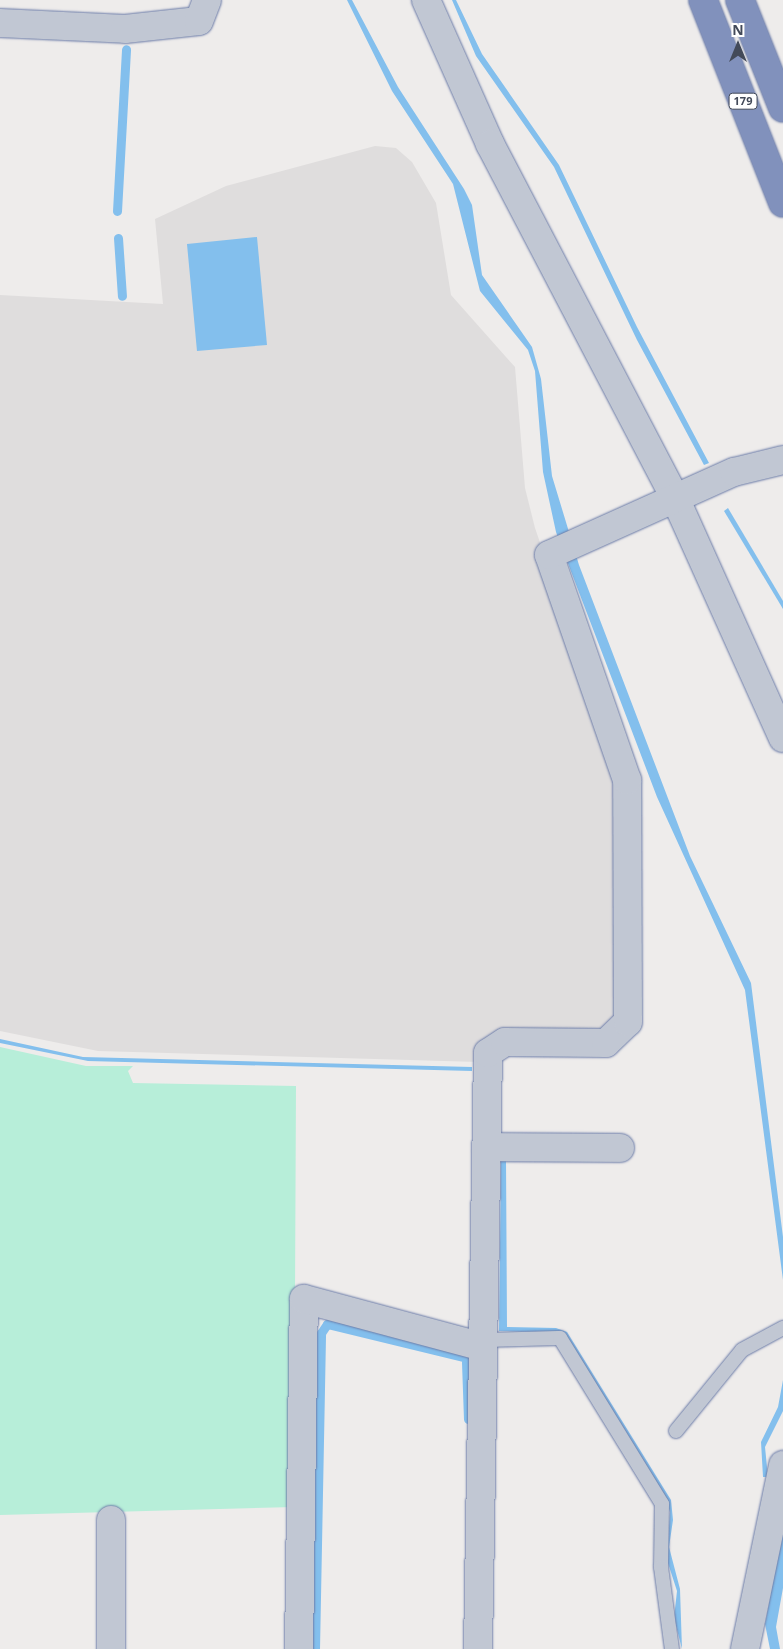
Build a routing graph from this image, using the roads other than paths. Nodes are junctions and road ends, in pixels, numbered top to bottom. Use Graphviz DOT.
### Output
graph roads {
  1 [pos="207,0"];
  2 [pos="426,0"];
  3 [pos="703,0"];
  4 [pos="740,0"];
  5 [pos="0,23"];
  6 [pos="783,108"];
  7 [pos="783,203"];
  8 [pos="783,460"];
  9 [pos="676,500"];
  10 [pos="783,738"];
  11 [pos="486,1147"];
  12 [pos="620,1148"];
  13 [pos="783,1328"];
  14 [pos="483,1343"];
  15 [pos="676,1431"];
  16 [pos="782,1478"];
  17 [pos="111,1520"];
  18 [pos="111,1649"];
  19 [pos="299,1649"];
  20 [pos="478,1649"];
  21 [pos="672,1649"];
  22 [pos="744,1649"];
  1 -- 5 [label="street"];
  2 -- 9 [label="street"];
  3 -- 7 [label="highway, 179"];
  4 -- 6 [label="highway, 179"];
  8 -- 9 [label="street"];
  9 -- 10 [label="street"];
  9 -- 11 [label="street"];
  11 -- 12 [label="street"];
  11 -- 14 [label="street"];
  13 -- 15 [label="lane"];
  14 -- 19 [label="street"];
  14 -- 20 [label="street"];
  14 -- 21 [label="lane"];
  16 -- 22 [label="street"];
  17 -- 18 [label="street"];
}
